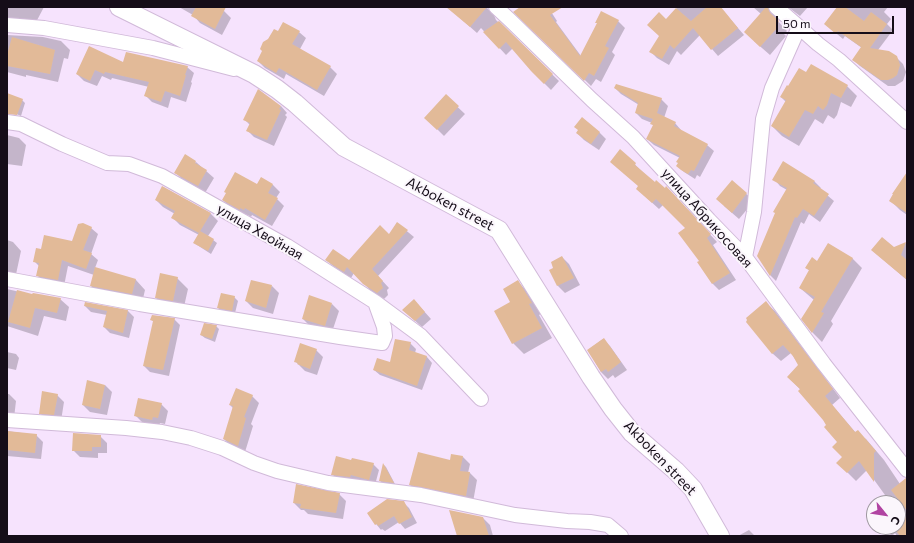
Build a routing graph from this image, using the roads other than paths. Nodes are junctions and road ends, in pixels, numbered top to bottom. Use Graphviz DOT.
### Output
graph roads {
  1 [pos="119,7"];
  2 [pos="496,7"];
  3 [pos="776,7"];
  4 [pos="7,25"];
  5 [pos="799,27"];
  6 [pos="254,74"];
  7 [pos="7,122"];
  8 [pos="907,122"];
  9 [pos="745,257"];
  10 [pos="7,279"];
  11 [pos="375,302"];
  12 [pos="481,400"];
  13 [pos="7,420"];
  14 [pos="907,470"];
  15 [pos="621,536"];
  16 [pos="720,536"];
  1 -- 6 [label="street, Akboken street"];
  2 -- 9 [label="street, улица Абрикосовая"];
  3 -- 5 [label="street"];
  4 -- 6 [label="street"];
  5 -- 8 [label="street"];
  5 -- 9 [label="street"];
  6 -- 16 [label="street, Akboken street"];
  7 -- 11 [label="street, улица Хвойная"];
  9 -- 14 [label="street, улица Абрикосовая"];
  10 -- 11 [label="street"];
  11 -- 12 [label="street, улица Хвойная"];
  13 -- 15 [label="street"];
}
